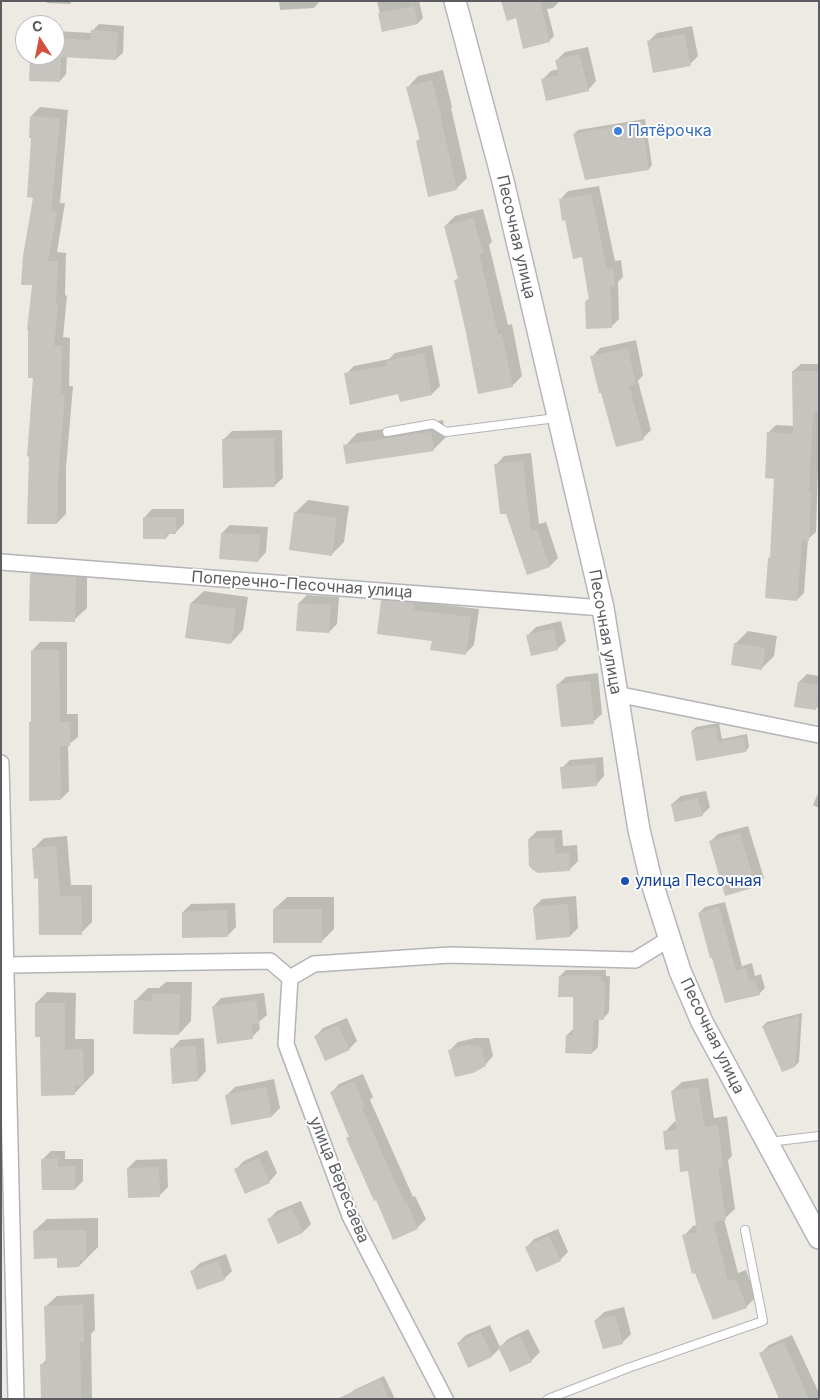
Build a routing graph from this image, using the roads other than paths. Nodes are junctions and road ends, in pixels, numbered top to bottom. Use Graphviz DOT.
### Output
graph roads {
  1 [pos="455,1"];
  2 [pos="558,417"];
  3 [pos="386,432"];
  4 [pos="1,562"];
  5 [pos="603,608"];
  6 [pos="616,694"];
  7 [pos="819,735"];
  8 [pos="1,763"];
  9 [pos="668,939"];
  10 [pos="6,965"];
  11 [pos="290,978"];
  12 [pos="4,997"];
  13 [pos="819,1136"];
  14 [pos="767,1142"];
  15 [pos="745,1230"];
  16 [pos="819,1238"];
  17 [pos="16,1399"];
  18 [pos="445,1399"];
  19 [pos="548,1399"];
  1 -- 2 [label="main road, Песочная улица"];
  2 -- 3 [label="lane"];
  2 -- 5 [label="main road, Песочная улица"];
  4 -- 5 [label="street, Поперечно-Песочная улица"];
  5 -- 6 [label="main road, Песочная улица"];
  6 -- 7 [label="street"];
  6 -- 9 [label="main road, Песочная улица"];
  8 -- 10 [label="street"];
  9 -- 11 [label="street"];
  9 -- 14 [label="main road, Песочная улица"];
  10 -- 11 [label="street"];
  10 -- 12 [label="street"];
  11 -- 18 [label="street, улица Вересаева"];
  12 -- 17 [label="street"];
  13 -- 14 [label="lane"];
  14 -- 16 [label="main road, Песочная улица"];
  15 -- 19 [label="lane"];
}
